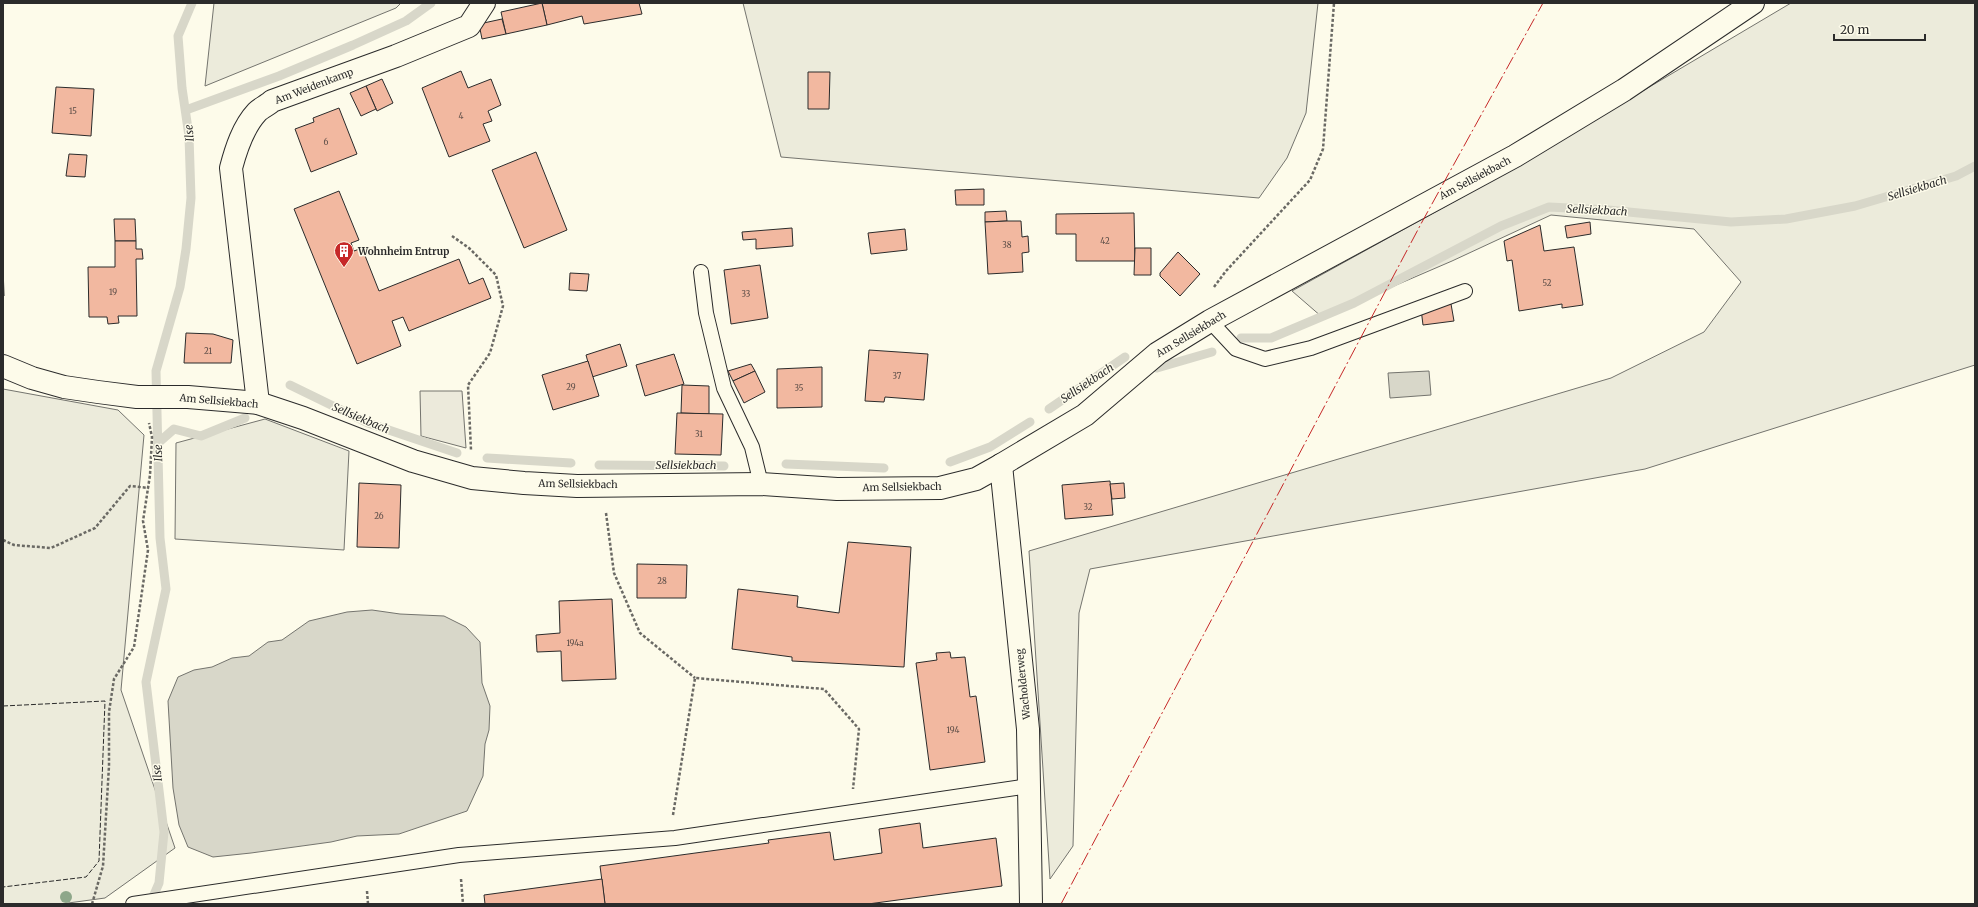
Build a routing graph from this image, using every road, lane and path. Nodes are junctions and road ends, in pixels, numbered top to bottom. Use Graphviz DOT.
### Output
graph roads {
  1 [pos="484,3"];
  2 [pos="1334,3"];
  3 [pos="1753,3"];
  4 [pos="452,236"];
  5 [pos="701,272"];
  6 [pos="1212,288"];
  7 [pos="1465,291"];
  8 [pos="1210,321"];
  9 [pos="3,366"];
  10 [pos="138,397"];
  11 [pos="258,403"];
  12 [pos="1001,465"];
  13 [pos="472,478"];
  14 [pos="761,484"];
  15 [pos="603,485"];
  16 [pos="148,488"];
  17 [pos="3,540"];
  18 [pos="695,678"];
  19 [pos="1029,786"];
  20 [pos="851,811"];
  21 [pos="675,838"];
  22 [pos="92,904"];
  23 [pos="133,904"];
  24 [pos="1031,904"];
  1 -- 11 [label="street, Am Weidenkamp"];
  2 -- 6 [label="path"];
  3 -- 8 [label="street, Am Sellsiekbach"];
  4 -- 13 [label="path"];
  5 -- 14 [label="lane"];
  7 -- 8 [label="lane"];
  8 -- 12 [label="street, Am Sellsiekbach"];
  9 -- 10 [label="street, Am Sellsiekbach"];
  10 -- 11 [label="street, Am Sellsiekbach"];
  10 -- 16 [label="path"];
  11 -- 13 [label="street, Am Sellsiekbach"];
  12 -- 14 [label="street, Am Sellsiekbach"];
  12 -- 19 [label="street, Wacholderweg"];
  13 -- 15 [label="street, Am Sellsiekbach"];
  14 -- 15 [label="street, Am Sellsiekbach"];
  15 -- 18 [label="path"];
  16 -- 17 [label="path"];
  16 -- 22 [label="path"];
  18 -- 20 [label="path"];
  18 -- 21 [label="path"];
  19 -- 20 [label="lane"];
  19 -- 24 [label="street, Wacholderweg"];
  20 -- 21 [label="lane"];
  21 -- 23 [label="lane"];
}
